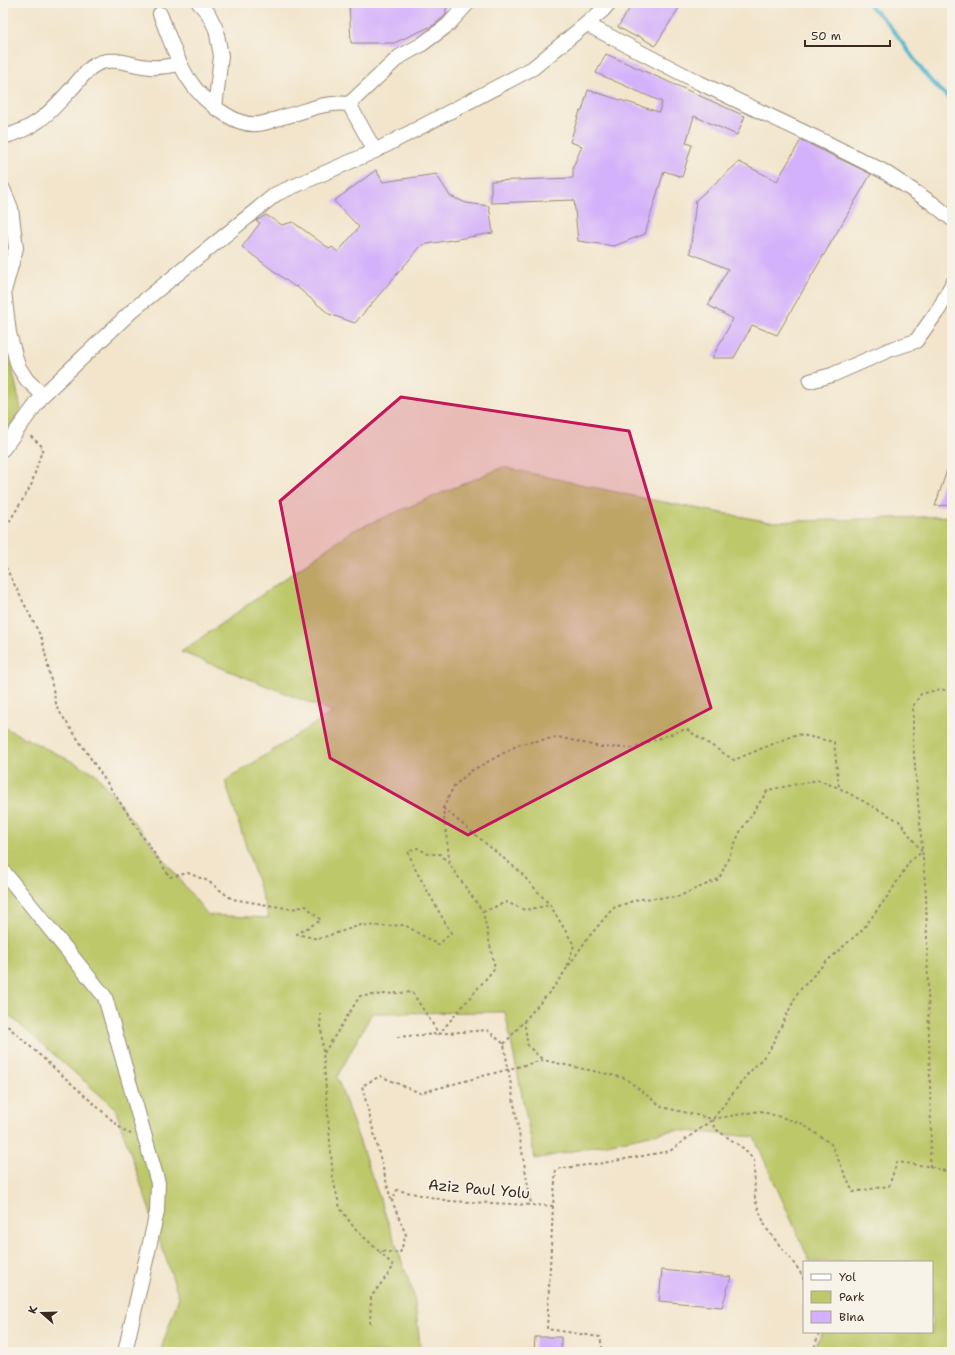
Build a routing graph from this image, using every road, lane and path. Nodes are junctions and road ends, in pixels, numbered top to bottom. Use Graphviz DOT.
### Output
graph roads {
  1 [pos="199,3"];
  2 [pos="609,3"];
  3 [pos="467,4"];
  4 [pos="160,14"];
  5 [pos="586,24"];
  6 [pos="180,64"];
  7 [pos="349,104"];
  8 [pos="216,108"];
  9 [pos="3,137"];
  10 [pos="375,152"];
  11 [pos="3,189"];
  12 [pos="952,218"];
  13 [pos="952,284"];
  14 [pos="810,381"];
  15 [pos="43,395"];
  16 [pos="19,426"];
  17 [pos="3,449"];
  18 [pos="3,532"];
  19 [pos="3,562"];
  20 [pos="952,692"];
  21 [pos="839,788"];
  22 [pos="443,808"];
  23 [pos="922,852"];
  24 [pos="450,865"];
  25 [pos="3,871"];
  26 [pos="550,905"];
  27 [pos="483,912"];
  28 [pos="566,970"];
  29 [pos="320,1013"];
  30 [pos="524,1020"];
  31 [pos="3,1022"];
  32 [pos="439,1034"];
  33 [pos="397,1037"];
  34 [pos="504,1044"];
  35 [pos="323,1054"];
  36 [pos="543,1060"];
  37 [pos="508,1070"];
  38 [pos="713,1119"];
  39 [pos="144,1133"];
  40 [pos="930,1167"];
  41 [pos="952,1171"];
  42 [pos="392,1201"];
  43 [pos="531,1205"];
  44 [pos="553,1206"];
  45 [pos="379,1251"];
  46 [pos="803,1278"];
  47 [pos="370,1324"];
  48 [pos="819,1333"];
  49 [pos="124,1352"];
  50 [pos="603,1352"];
  51 [pos="811,1352"];
  1 -- 8 [label="street"];
  2 -- 5 [label="street"];
  3 -- 7 [label="street"];
  4 -- 6 [label="street"];
  5 -- 10 [label="street"];
  5 -- 12 [label="street"];
  6 -- 8 [label="street"];
  6 -- 9 [label="street"];
  7 -- 8 [label="street"];
  7 -- 10 [label="street"];
  10 -- 15 [label="street"];
  11 -- 15 [label="street"];
  13 -- 14 [label="street"];
  15 -- 16 [label="street"];
  16 -- 17 [label="street"];
  16 -- 18 [label="path"];
  19 -- 24 [label="path"];
  20 -- 23 [label="path"];
  21 -- 22 [label="path"];
  21 -- 23 [label="path"];
  21 -- 28 [label="path"];
  22 -- 24 [label="path"];
  22 -- 26 [label="path"];
  23 -- 38 [label="path"];
  23 -- 40 [label="path"];
  24 -- 27 [label="path"];
  25 -- 39 [label="street"];
  26 -- 27 [label="path"];
  26 -- 28 [label="path"];
  27 -- 32 [label="path"];
  28 -- 30 [label="path"];
  29 -- 35 [label="path"];
  30 -- 34 [label="path"];
  30 -- 36 [label="path"];
  31 -- 39 [label="path"];
  32 -- 33 [label="path"];
  32 -- 34 [label="path"];
  32 -- 35 [label="path"];
  34 -- 37 [label="path"];
  35 -- 45 [label="path"];
  36 -- 37 [label="path"];
  36 -- 38 [label="path"];
  37 -- 42 [label="path"];
  37 -- 43 [label="path"];
  38 -- 40 [label="path"];
  38 -- 44 [label="path"];
  38 -- 46 [label="path"];
  39 -- 49 [label="street"];
  40 -- 41 [label="path"];
  42 -- 43 [label="path, Aziz Paul Yolu"];
  42 -- 45 [label="path"];
  43 -- 44 [label="path, Aziz Paul Yolu"];
  44 -- 50 [label="path"];
  45 -- 47 [label="path"];
  48 -- 51 [label="path"];
}
